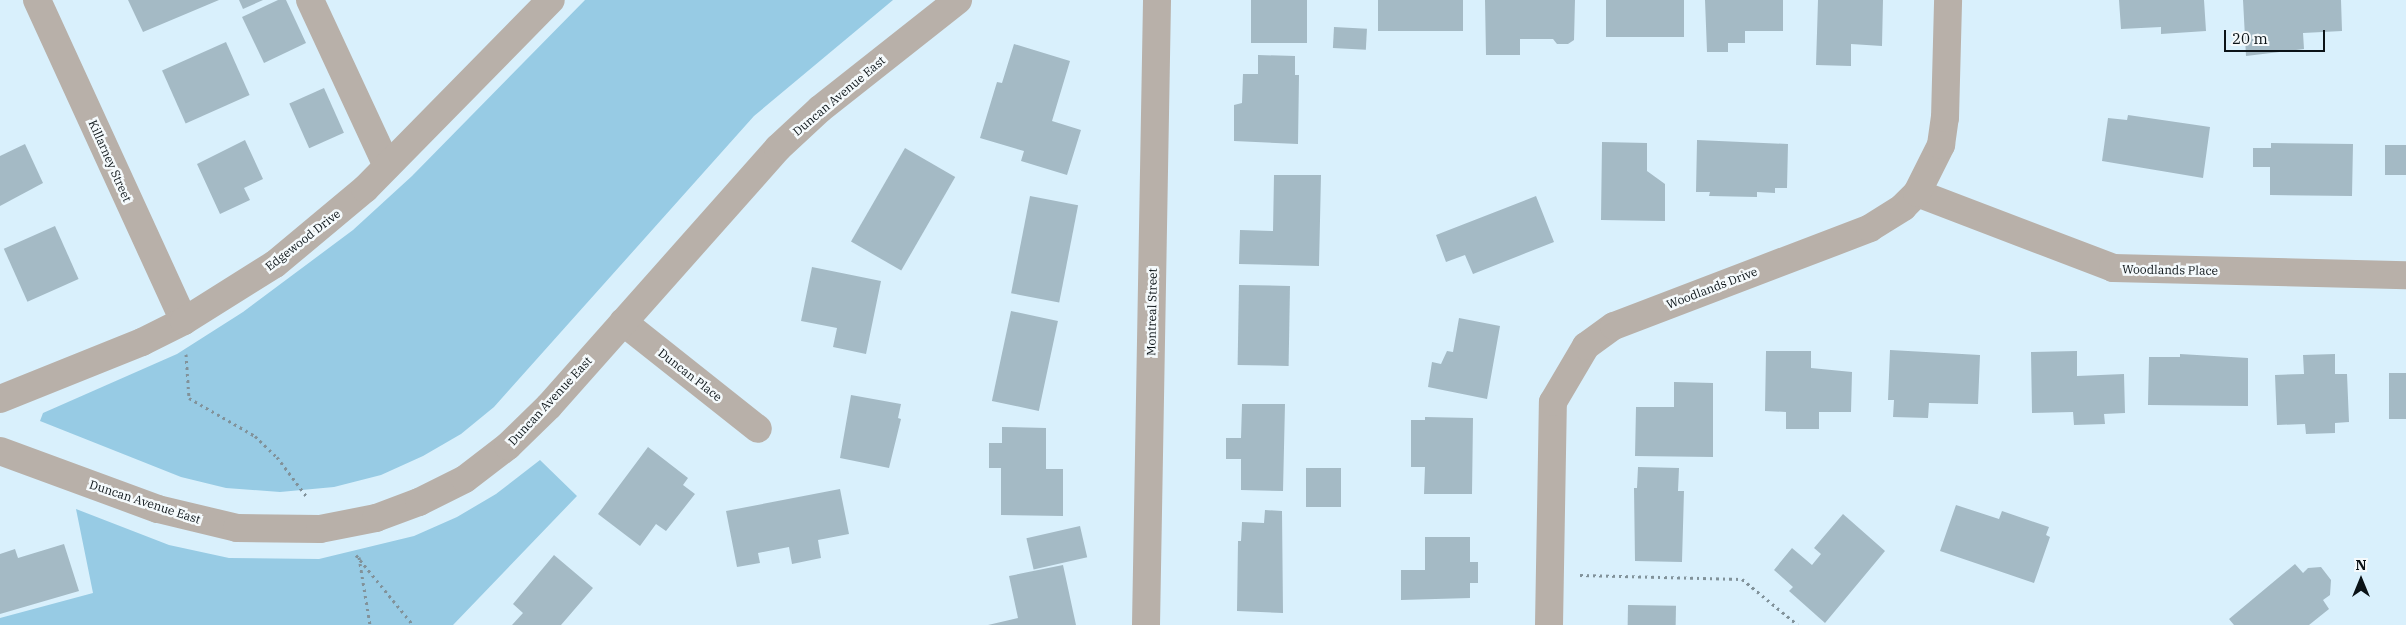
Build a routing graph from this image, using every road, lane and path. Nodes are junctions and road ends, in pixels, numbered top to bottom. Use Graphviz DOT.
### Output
graph roads {
  1 [pos="37,0"];
  2 [pos="310,0"];
  3 [pos="551,0"];
  4 [pos="958,0"];
  5 [pos="1158,0"];
  6 [pos="1948,0"];
  7 [pos="387,166"];
  8 [pos="1917,193"];
  9 [pos="2406,275"];
  10 [pos="184,321"];
  11 [pos="623,322"];
  12 [pos="0,399"];
  13 [pos="758,429"];
  14 [pos="0,451"];
  15 [pos="320,529"];
  16 [pos="359,557"];
  17 [pos="1550,574"];
  18 [pos="370,625"];
  19 [pos="413,625"];
  20 [pos="1146,625"];
  21 [pos="1549,625"];
  22 [pos="1798,625"];
  1 -- 10 [label="street, Killarney Street"];
  2 -- 7 [label="street"];
  3 -- 7 [label="street, Edgewood Drive"];
  4 -- 11 [label="street, Duncan Avenue East"];
  5 -- 20 [label="street, Montreal Street"];
  6 -- 8 [label="street, Woodlands Drive"];
  7 -- 10 [label="street, Edgewood Drive"];
  8 -- 9 [label="street, Woodlands Place"];
  8 -- 17 [label="street, Woodlands Drive"];
  10 -- 12 [label="street, Edgewood Drive"];
  10 -- 15 [label="path"];
  11 -- 13 [label="street, Duncan Place"];
  11 -- 15 [label="street, Duncan Avenue East"];
  14 -- 15 [label="street, Duncan Avenue East"];
  15 -- 16 [label="path"];
  16 -- 18 [label="path"];
  16 -- 19 [label="path"];
  17 -- 21 [label="street, Woodlands Drive"];
  17 -- 22 [label="path"];
}
